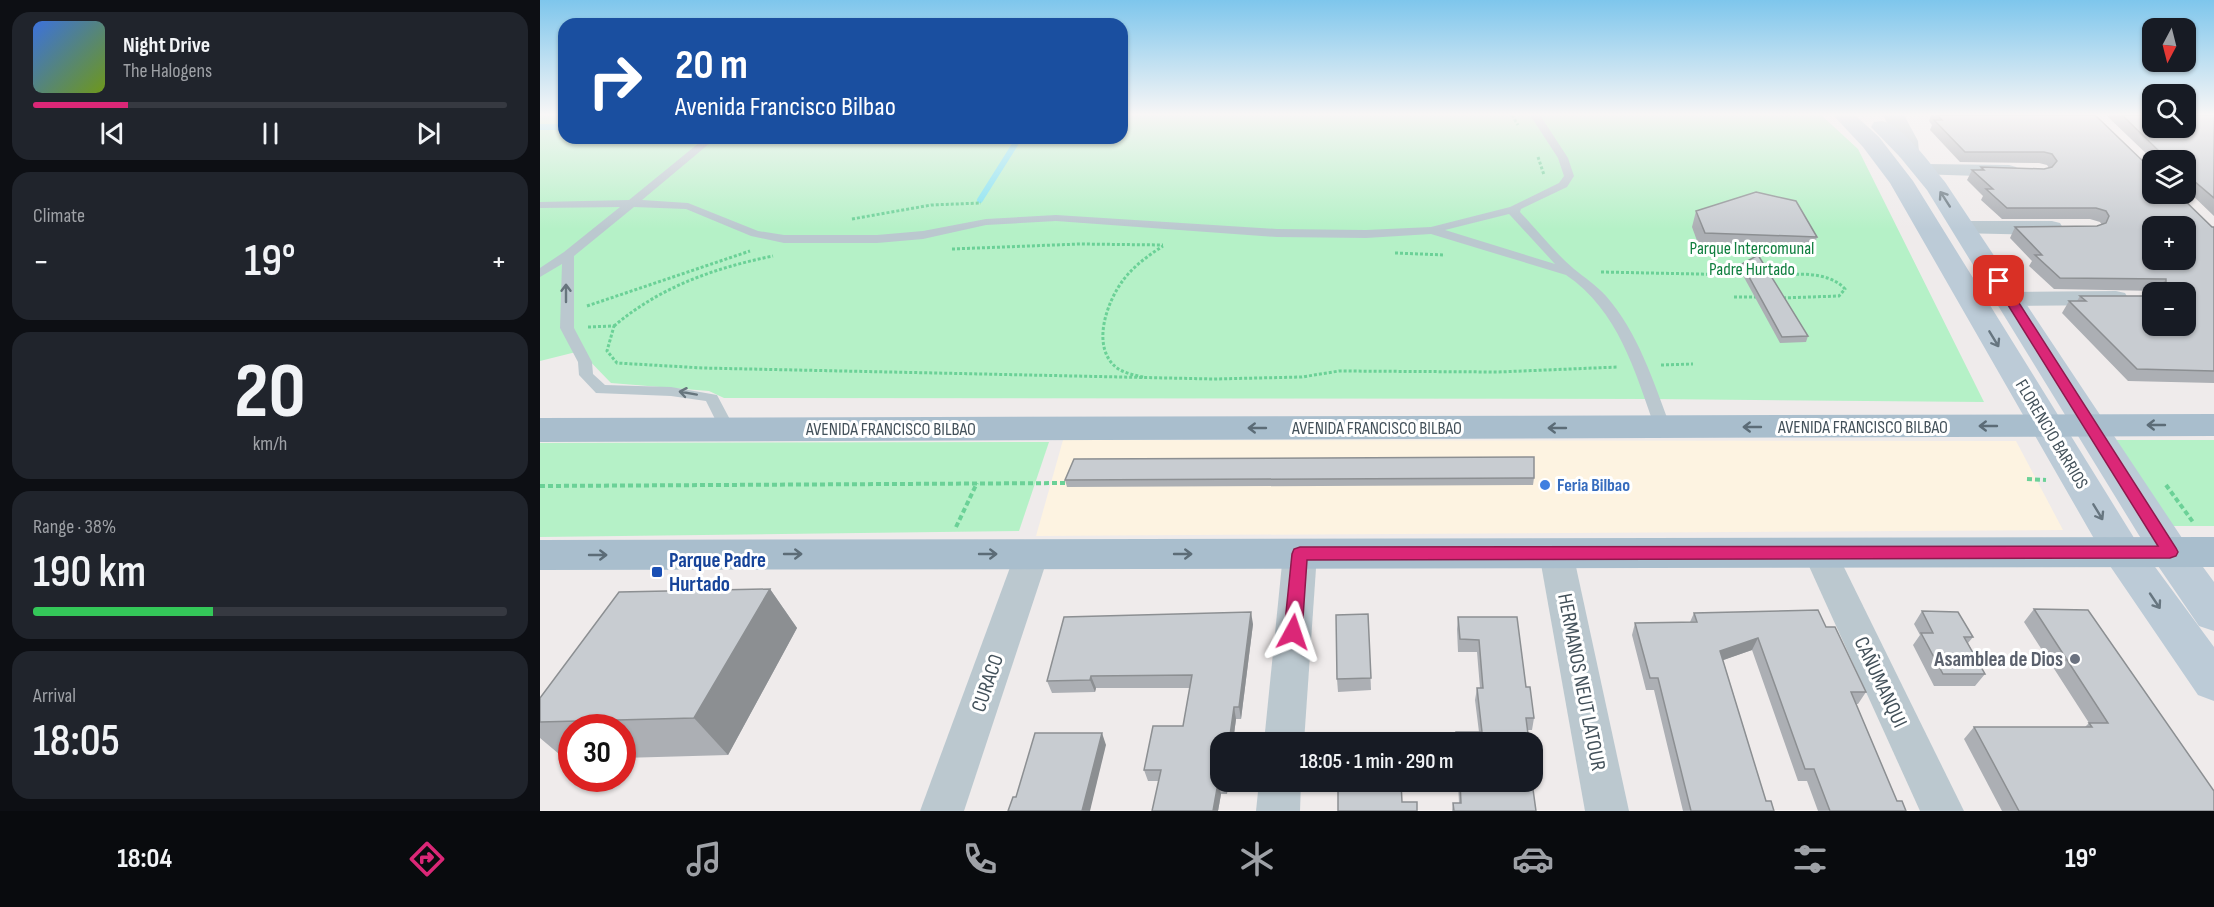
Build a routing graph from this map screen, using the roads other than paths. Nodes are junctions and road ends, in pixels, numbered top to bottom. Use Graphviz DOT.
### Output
graph roads {
  1 [pos="693,153"];
  2 [pos="1560,153"];
  3 [pos="1888,153"];
  4 [pos="1898,153"];
  5 [pos="1909,153"];
  6 [pos="1911,168"];
  7 [pos="2028,171"];
  8 [pos="631,203"];
  9 [pos="540,205"];
  10 [pos="1513,210"];
  11 [pos="1964,228"];
  12 [pos="2067,228"];
  13 [pos="1432,230"];
  14 [pos="568,255"];
  15 [pos="1570,272"];
  16 [pos="540,273"];
  17 [pos="2137,298"];
  18 [pos="2010,299"];
  19 [pos="2090,425"];
  20 [pos="2214,425"];
  21 [pos="2047,426"];
  22 [pos="1663,428"];
  23 [pos="727,429"];
  24 [pos="540,430"];
  25 [pos="2122,552"];
  26 [pos="2170,552"];
  27 [pos="2214,552"];
  28 [pos="1557,553"];
  29 [pos="1820,553"];
  30 [pos="1032,554"];
  31 [pos="1300,554"];
  32 [pos="540,555"];
  33 [pos="2214,614"];
  34 [pos="2214,681"];
  35 [pos="1285,732"];
  36 [pos="1279,792"];
  37 [pos="942,811"];
  38 [pos="1278,811"];
  39 [pos="1607,811"];
  40 [pos="1942,811"];
  1 -- 8 [label="lane"];
  2 -- 10 [label="lane"];
  3 -- 6 [label="main road"];
  4 -- 6 [label="main road"];
  5 -- 6 [label="street, FLORENCIO BARRIOS"];
  6 -- 7 [label="street"];
  11 -- 6 [label="main road, FLORENCIO BARRIOS, one-way"];
  6 -- 21 [label="main road, FLORENCIO BARRIOS, one-way"];
  8 -- 9 [label="lane"];
  8 -- 13 [label="lane"];
  8 -- 14 [label="lane"];
  10 -- 13 [label="lane"];
  10 -- 15 [label="lane"];
  11 -- 12 [label="street"];
  11 -- 18 [label="main road, FLORENCIO BARRIOS"];
  13 -- 15 [label="lane"];
  14 -- 16 [label="lane"];
  23 -- 14 [label="lane, one-way"];
  15 -- 22 [label="lane"];
  17 -- 18 [label="street"];
  18 -- 19 [label="main road, FLORENCIO BARRIOS"];
  20 -- 19 [label="main road, AVENIDA FRANCISCO BILBAO, one-way"];
  19 -- 21 [label="main road, AVENIDA FRANCISCO BILBAO"];
  19 -- 26 [label="main road, FLORENCIO BARRIOS"];
  21 -- 22 [label="main road, AVENIDA FRANCISCO BILBAO, one-way"];
  21 -- 25 [label="main road, FLORENCIO BARRIOS, one-way"];
  22 -- 23 [label="main road, AVENIDA FRANCISCO BILBAO, one-way"];
  23 -- 24 [label="main road, AVENIDA FRANCISCO BILBAO"];
  25 -- 26 [label="main road"];
  25 -- 29 [label="main road"];
  25 -- 34 [label="main road, FLORENCIO BARRIOS, one-way"];
  26 -- 27 [label="main road"];
  26 -- 33 [label="main road, FLORENCIO BARRIOS"];
  28 -- 29 [label="main road"];
  28 -- 31 [label="main road"];
  28 -- 39 [label="street, HERMANOS NEUT LATOUR"];
  29 -- 40 [label="street, CAÑUMANQUI"];
  30 -- 31 [label="main road, one-way"];
  32 -- 30 [label="main road, one-way"];
  30 -- 37 [label="street, CURACO"];
  31 -- 35 [label="street"];
  36 -- 38 [label="street"];
}
